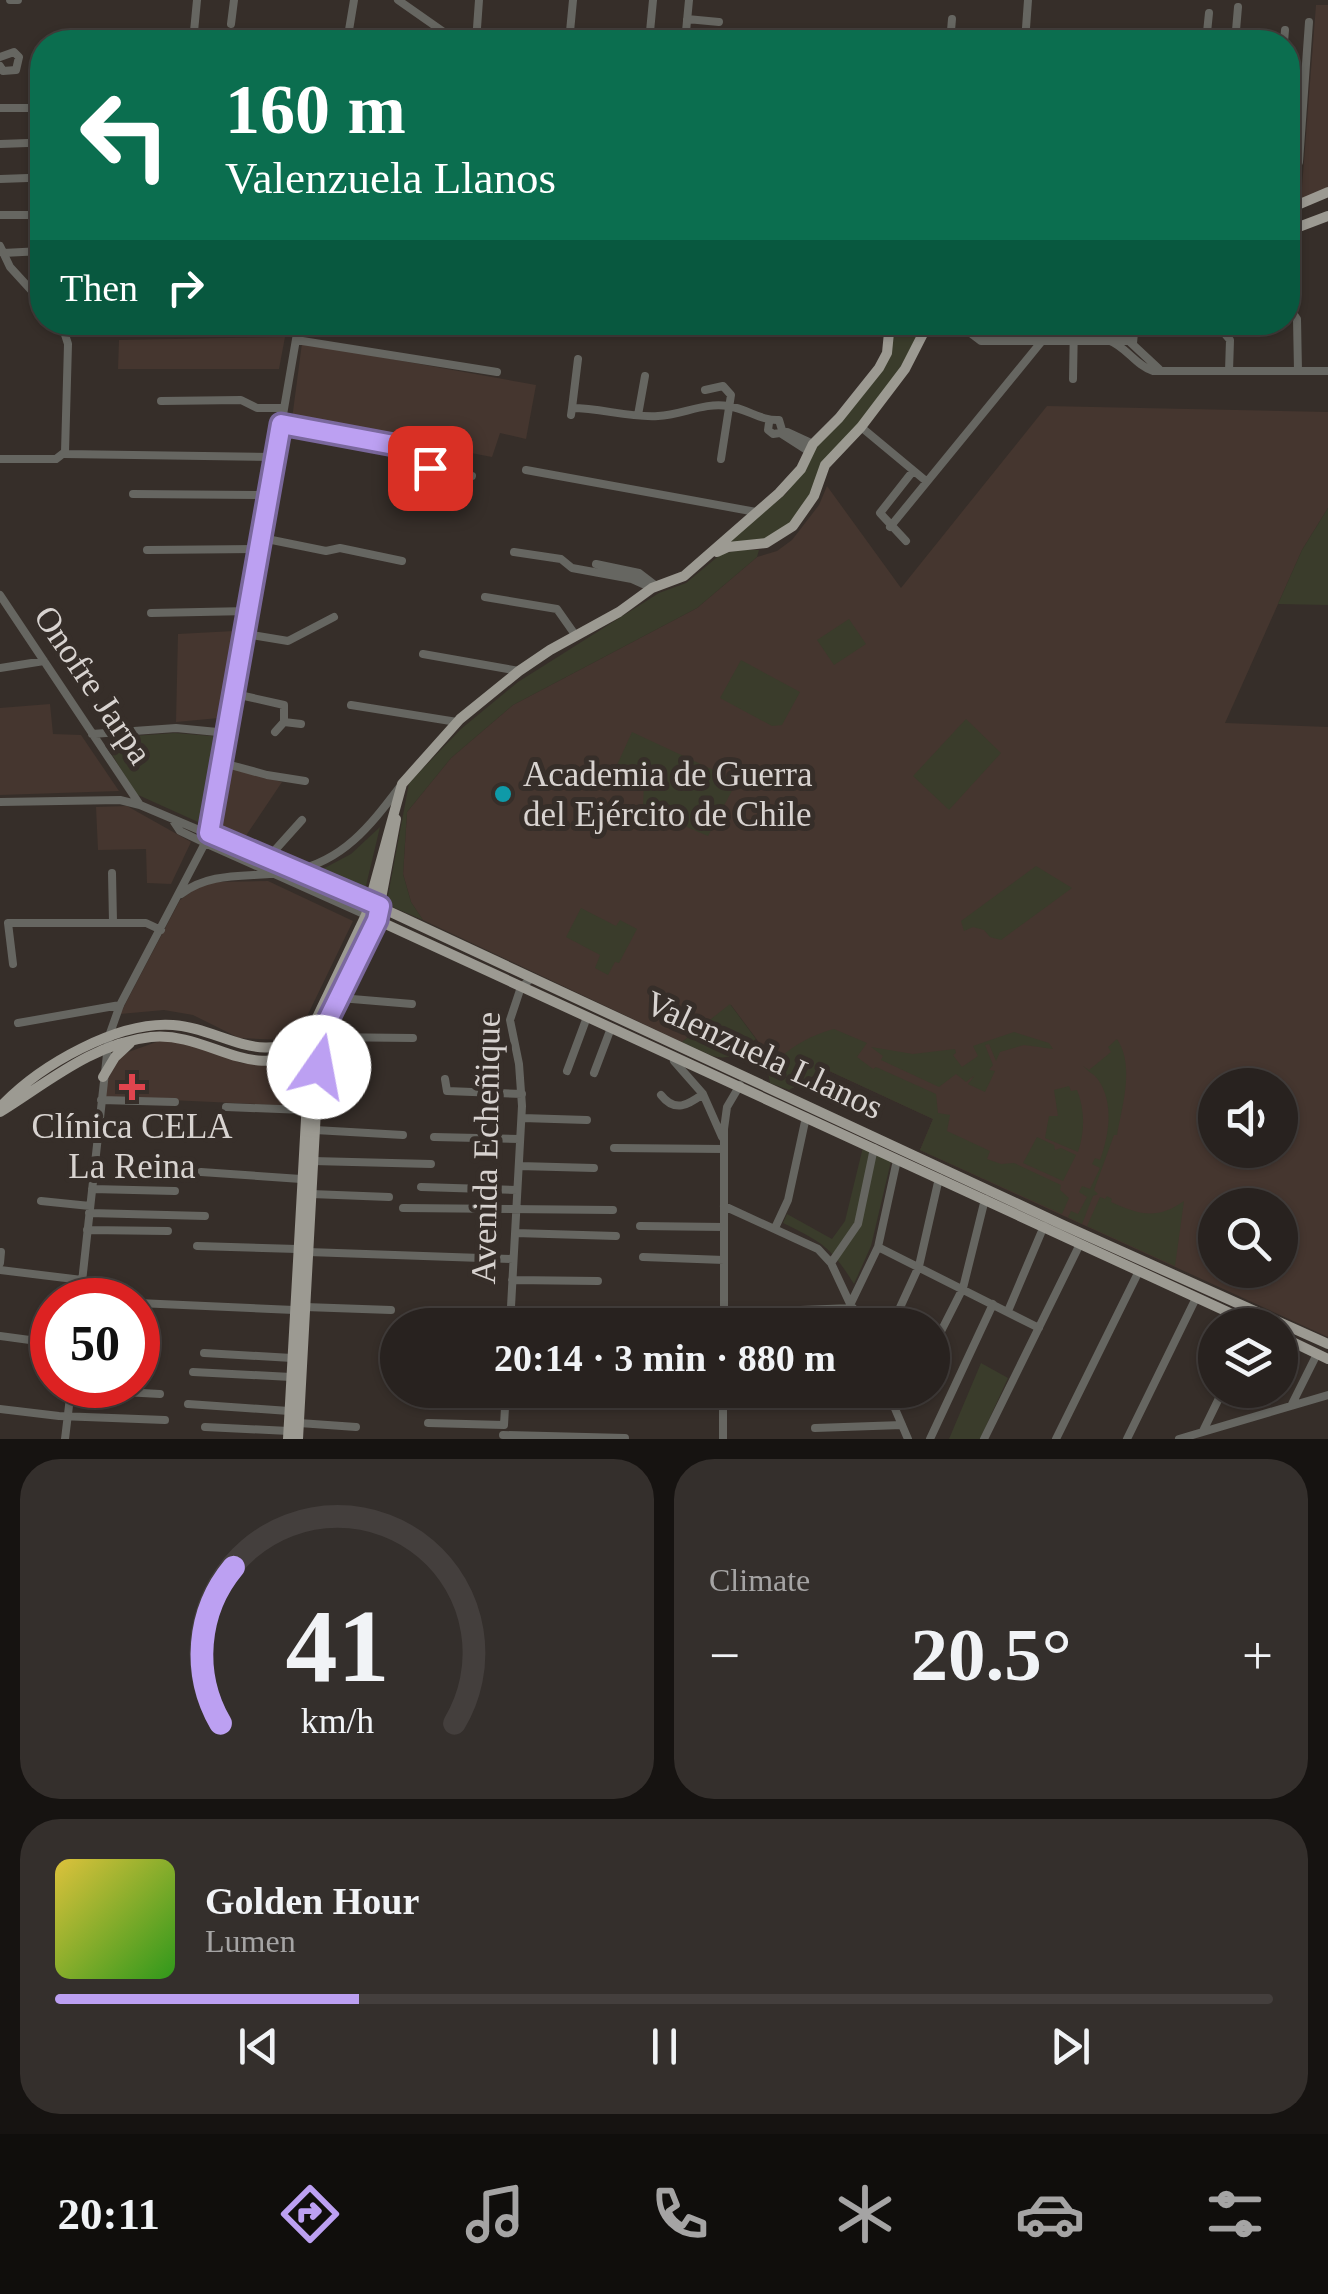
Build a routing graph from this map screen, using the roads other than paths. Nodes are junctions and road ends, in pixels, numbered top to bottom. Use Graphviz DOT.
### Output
graph roads {
  1 [pos="10,0"];
  2 [pos="18,0"];
  3 [pos="197,0"];
  4 [pos="234,0"];
  5 [pos="354,0"];
  6 [pos="398,0"];
  7 [pos="479,0"];
  8 [pos="573,0"];
  9 [pos="652,0"];
  10 [pos="689,0"];
  11 [pos="1028,0"];
  12 [pos="1238,8"];
  13 [pos="1209,13"];
  14 [pos="686,19"];
  15 [pos="952,19"];
  16 [pos="719,22"];
  17 [pos="1310,22"];
  18 [pos="231,24"];
  19 [pos="194,30"];
  20 [pos="349,30"];
  21 [pos="441,30"];
  22 [pos="477,30"];
  23 [pos="570,30"];
  24 [pos="650,30"];
  25 [pos="686,30"];
  26 [pos="951,30"];
  27 [pos="1026,30"];
  28 [pos="1207,30"];
  29 [pos="1236,30"];
  30 [pos="0,57"];
  31 [pos="0,66"];
  32 [pos="0,108"];
  33 [pos="30,108"];
  34 [pos="28,143"];
  35 [pos="0,144"];
  36 [pos="1300,149"];
  37 [pos="28,178"];
  38 [pos="0,179"];
  39 [pos="1328,192"];
  40 [pos="1300,204"];
  41 [pos="0,215"];
  42 [pos="30,215"];
  43 [pos="1328,216"];
  44 [pos="1300,226"];
  45 [pos="1,250"];
  46 [pos="30,251"];
  47 [pos="30,289"];
  48 [pos="65,335"];
  49 [pos="297,335"];
  50 [pos="889,335"];
  51 [pos="923,335"];
  52 [pos="974,335"];
  53 [pos="987,335"];
  54 [pos="1074,335"];
  55 [pos="1133,335"];
  56 [pos="1226,335"];
  57 [pos="1297,335"];
  58 [pos="998,339"];
  59 [pos="296,340"];
  60 [pos="1074,340"];
  61 [pos="1108,340"];
  62 [pos="1042,341"];
  63 [pos="1132,343"];
  64 [pos="578,359"];
  65 [pos="1328,370"];
  66 [pos="1168,371"];
  67 [pos="1229,371"];
  68 [pos="1298,371"];
  69 [pos="498,372"];
  70 [pos="645,376"];
  71 [pos="1074,379"];
  72 [pos="705,390"];
  73 [pos="161,401"];
  74 [pos="730,406"];
  75 [pos="284,408"];
  76 [pos="638,416"];
  77 [pos="281,424"];
  78 [pos="861,427"];
  79 [pos="811,447"];
  80 [pos="64,455"];
  81 [pos="276,457"];
  82 [pos="720,459"];
  83 [pos="0,460"];
  84 [pos="526,470"];
  85 [pos="913,471"];
  86 [pos="472,476"];
  87 [pos="926,481"];
  88 [pos="133,494"];
  89 [pos="269,495"];
  90 [pos="756,512"];
  91 [pos="890,527"];
  92 [pos="734,530"];
  93 [pos="262,538"];
  94 [pos="906,541"];
  95 [pos="738,546"];
  96 [pos="260,549"];
  97 [pos="147,550"];
  98 [pos="514,552"];
  99 [pos="402,561"];
  100 [pos="704,561"];
  101 [pos="596,564"];
  102 [pos="654,587"];
  103 [pos="0,595"];
  104 [pos="484,597"];
  105 [pos="3,607"];
  106 [pos="249,612"];
  107 [pos="151,614"];
  108 [pos="334,617"];
  109 [pos="246,634"];
  110 [pos="576,636"];
  111 [pos="423,654"];
  112 [pos="44,662"];
  113 [pos="0,668"];
  114 [pos="519,671"];
  115 [pos="235,694"];
  116 [pos="352,706"];
  117 [pos="284,722"];
  118 [pos="456,722"];
  119 [pos="302,724"];
  120 [pos="275,732"];
  121 [pos="228,733"];
  122 [pos="92,734"];
  123 [pos="223,763"];
  124 [pos="305,781"];
  125 [pos="402,784"];
  126 [pos="0,802"];
  127 [pos="140,805"];
  128 [pos="302,820"];
  129 [pos="174,822"];
  130 [pos="209,833"];
  131 [pos="205,843"];
  132 [pos="267,859"];
  133 [pos="294,871"];
  134 [pos="112,873"];
  135 [pos="273,873"];
  136 [pos="178,897"];
  137 [pos="375,904"];
  138 [pos="371,918"];
  139 [pos="113,922"];
  140 [pos="161,930"];
  141 [pos="13,964"];
  142 [pos="532,978"];
  143 [pos="520,986"];
  144 [pos="340,998"];
  145 [pos="412,1004"];
  146 [pos="120,1005"];
  147 [pos="587,1017"];
  148 [pos="18,1023"];
  149 [pos="611,1028"];
  150 [pos="316,1033"];
  151 [pos="412,1038"];
  152 [pos="135,1040"];
  153 [pos="108,1042"];
  154 [pos="309,1046"];
  155 [pos="655,1048"];
  156 [pos="262,1061"];
  157 [pos="566,1071"];
  158 [pos="594,1073"];
  159 [pos="308,1074"];
  160 [pos="104,1078"];
  161 [pos="445,1079"];
  162 [pos="742,1082"];
  163 [pos="522,1094"];
  164 [pos="703,1094"];
  165 [pos="661,1096"];
  166 [pos="101,1100"];
  167 [pos="176,1102"];
  168 [pos="226,1107"];
  169 [pos="0,1110"];
  170 [pos="304,1110"];
  171 [pos="806,1117"];
  172 [pos="522,1118"];
  173 [pos="586,1120"];
  174 [pos="315,1130"];
  175 [pos="403,1135"];
  176 [pos="434,1136"];
  177 [pos="520,1139"];
  178 [pos="724,1145"];
  179 [pos="614,1148"];
  180 [pos="874,1148"];
  181 [pos="897,1160"];
  182 [pos="314,1161"];
  183 [pos="431,1164"];
  184 [pos="519,1166"];
  185 [pos="594,1168"];
  186 [pos="201,1172"];
  187 [pos="301,1178"];
  188 [pos="939,1178"];
  189 [pos="421,1187"];
  190 [pos="92,1189"];
  191 [pos="517,1190"];
  192 [pos="175,1192"];
  193 [pos="312,1194"];
  194 [pos="389,1197"];
  195 [pos="985,1199"];
  196 [pos="41,1201"];
  197 [pos="724,1206"];
  198 [pos="403,1208"];
  199 [pos="516,1208"];
  200 [pos="90,1210"];
  201 [pos="613,1210"];
  202 [pos="206,1216"];
  203 [pos="640,1226"];
  204 [pos="1044,1226"];
  205 [pos="724,1228"];
  206 [pos="775,1228"];
  207 [pos="87,1230"];
  208 [pos="168,1231"];
  209 [pos="515,1233"];
  210 [pos="616,1236"];
  211 [pos="1080,1244"];
  212 [pos="197,1246"];
  213 [pos="878,1247"];
  214 [pos="302,1250"];
  215 [pos="1,1252"];
  216 [pos="643,1257"];
  217 [pos="514,1259"];
  218 [pos="724,1260"];
  219 [pos="832,1262"];
  220 [pos="0,1266"];
  221 [pos="919,1266"];
  222 [pos="1139,1271"];
  223 [pos="70,1278"];
  224 [pos="82,1278"];
  225 [pos="512,1280"];
  226 [pos="598,1281"];
  227 [pos="963,1288"];
  228 [pos="1196,1298"];
  229 [pos="160,1304"];
  230 [pos="994,1304"];
  231 [pos="852,1306"];
  232 [pos="300,1308"];
  233 [pos="510,1308"];
  234 [pos="724,1308"];
  235 [pos="813,1308"];
  236 [pos="900,1308"];
  237 [pos="1218,1308"];
  238 [pos="380,1310"];
  239 [pos="1008,1311"];
  240 [pos="950,1314"];
  241 [pos="1040,1328"];
  242 [pos="0,1336"];
  243 [pos="30,1340"];
  244 [pos="1328,1344"];
  245 [pos="1298,1345"];
  246 [pos="204,1353"];
  247 [pos="1322,1356"];
  248 [pos="292,1358"];
  249 [pos="194,1372"];
  250 [pos="291,1377"];
  251 [pos="1298,1394"];
  252 [pos="1328,1395"];
  253 [pos="1298,1402"];
  254 [pos="188,1404"];
  255 [pos="69,1408"];
  256 [pos="505,1408"];
  257 [pos="723,1408"];
  258 [pos="895,1408"];
  259 [pos="1214,1408"];
  260 [pos="1279,1408"];
  261 [pos="0,1409"];
  262 [pos="290,1411"];
  263 [pos="68,1415"];
  264 [pos="165,1420"];
  265 [pos="298,1423"];
  266 [pos="428,1423"];
  267 [pos="504,1425"];
  268 [pos="902,1425"];
  269 [pos="206,1426"];
  270 [pos="1220,1426"];
  271 [pos="356,1427"];
  272 [pos="815,1428"];
  273 [pos="1203,1431"];
  274 [pos="292,1436"];
  275 [pos="503,1437"];
  276 [pos="626,1438"];
  277 [pos="65,1439"];
  278 [pos="723,1439"];
  279 [pos="908,1439"];
  280 [pos="930,1439"];
  281 [pos="984,1439"];
  282 [pos="1056,1439"];
  283 [pos="1127,1439"];
  284 [pos="1179,1439"];
  285 [pos="1222,1439"];
  1 -- 2 [label="street"];
  3 -- 19 [label="street"];
  4 -- 18 [label="street"];
  5 -- 20 [label="street"];
  6 -- 21 [label="street"];
  7 -- 22 [label="street"];
  8 -- 23 [label="street"];
  9 -- 24 [label="street"];
  10 -- 14 [label="street"];
  11 -- 27 [label="street"];
  12 -- 29 [label="street"];
  13 -- 28 [label="street"];
  14 -- 16 [label="street"];
  14 -- 25 [label="street"];
  15 -- 26 [label="street"];
  17 -- 36 [label="street"];
  30 -- 31 [label="street"];
  32 -- 33 [label="street"];
  34 -- 35 [label="street"];
  37 -- 38 [label="street"];
  39 -- 40 [label="main road"];
  41 -- 42 [label="street"];
  43 -- 44 [label="main road"];
  45 -- 46 [label="street"];
  45 -- 47 [label="street"];
  48 -- 80 [label="street"];
  49 -- 59 [label="street"];
  50 -- 79 [label="main road"];
  51 -- 78 [label="main road"];
  52 -- 58 [label="street"];
  53 -- 58 [label="street"];
  54 -- 60 [label="street"];
  55 -- 63 [label="street"];
  56 -- 67 [label="street"];
  57 -- 68 [label="street"];
  58 -- 62 [label="street"];
  59 -- 69 [label="street"];
  59 -- 75 [label="street"];
  60 -- 61 [label="street"];
  60 -- 62 [label="street"];
  60 -- 71 [label="street"];
  61 -- 63 [label="street"];
  61 -- 66 [label="street"];
  62 -- 87 [label="street"];
  63 -- 66 [label="street"];
  64 -- 76 [label="street"];
  65 -- 68 [label="street"];
  66 -- 67 [label="street"];
  67 -- 68 [label="street"];
  70 -- 76 [label="street"];
  72 -- 74 [label="street"];
  73 -- 75 [label="street"];
  74 -- 76 [label="street"];
  74 -- 79 [label="street"];
  74 -- 82 [label="street"];
  75 -- 77 [label="street"];
  77 -- 81 [label="street"];
  77 -- 86 [label="street"];
  78 -- 85 [label="street"];
  78 -- 95 [label="main road"];
  79 -- 90 [label="main road"];
  80 -- 81 [label="street"];
  80 -- 83 [label="street"];
  81 -- 89 [label="street"];
  84 -- 90 [label="street"];
  85 -- 87 [label="street"];
  85 -- 91 [label="street"];
  87 -- 91 [label="street"];
  88 -- 89 [label="street"];
  89 -- 93 [label="street"];
  90 -- 92 [label="main road"];
  91 -- 94 [label="street"];
  92 -- 95 [label="main road"];
  92 -- 100 [label="main road"];
  93 -- 96 [label="street"];
  93 -- 99 [label="street"];
  95 -- 100 [label="main road"];
  96 -- 97 [label="street"];
  96 -- 106 [label="street"];
  98 -- 102 [label="street"];
  100 -- 102 [label="main road"];
  101 -- 102 [label="street"];
  102 -- 110 [label="main road"];
  103 -- 105 [label="street, Onofre Jarpa"];
  104 -- 110 [label="street"];
  105 -- 112 [label="street, Onofre Jarpa"];
  106 -- 107 [label="street"];
  106 -- 109 [label="street"];
  108 -- 109 [label="street"];
  109 -- 115 [label="street"];
  110 -- 114 [label="main road"];
  111 -- 114 [label="street"];
  112 -- 113 [label="street"];
  112 -- 122 [label="street, Onofre Jarpa"];
  114 -- 118 [label="main road"];
  115 -- 117 [label="street"];
  115 -- 121 [label="street"];
  116 -- 118 [label="street"];
  117 -- 119 [label="street"];
  117 -- 120 [label="street"];
  118 -- 125 [label="main road"];
  121 -- 122 [label="street"];
  121 -- 123 [label="street"];
  122 -- 127 [label="street, Onofre Jarpa"];
  123 -- 124 [label="street"];
  123 -- 130 [label="street"];
  125 -- 133 [label="street"];
  125 -- 137 [label="main road"];
  126 -- 127 [label="street"];
  127 -- 129 [label="street, Valenzuela Llanos"];
  128 -- 132 [label="street"];
  129 -- 130 [label="street, Valenzuela Llanos"];
  129 -- 131 [label="street, Valenzuela Llanos"];
  130 -- 131 [label="street"];
  130 -- 132 [label="street, Valenzuela Llanos"];
  131 -- 135 [label="street, Valenzuela Llanos"];
  131 -- 136 [label="street"];
  132 -- 133 [label="street, Valenzuela Llanos"];
  133 -- 135 [label="street"];
  133 -- 137 [label="street, Valenzuela Llanos"];
  134 -- 139 [label="street"];
  135 -- 136 [label="street"];
  135 -- 138 [label="street, Valenzuela Llanos"];
  136 -- 140 [label="street"];
  137 -- 138 [label="main road"];
  137 -- 142 [label="main road, Valenzuela Llanos"];
  138 -- 143 [label="main road, Valenzuela Llanos"];
  138 -- 144 [label="main road"];
  138 -- 150 [label="main road"];
  139 -- 140 [label="street"];
  139 -- 141 [label="street"];
  140 -- 146 [label="street"];
  142 -- 143 [label="street, Avenida Echeñique"];
  142 -- 162 [label="main road, Valenzuela Llanos"];
  143 -- 147 [label="main road, Valenzuela Llanos"];
  143 -- 163 [label="street, Avenida Echeñique"];
  144 -- 145 [label="street"];
  144 -- 150 [label="main road"];
  146 -- 148 [label="street"];
  146 -- 153 [label="street"];
  147 -- 149 [label="main road, Valenzuela Llanos"];
  147 -- 157 [label="street"];
  149 -- 155 [label="main road, Valenzuela Llanos"];
  149 -- 158 [label="street"];
  150 -- 151 [label="street"];
  150 -- 153 [label="main road"];
  150 -- 154 [label="main road"];
  150 -- 174 [label="main road"];
  152 -- 153 [label="main road"];
  152 -- 156 [label="main road"];
  152 -- 160 [label="main road"];
  153 -- 160 [label="street"];
  153 -- 169 [label="main road"];
  154 -- 156 [label="main road"];
  154 -- 159 [label="main road"];
  155 -- 162 [label="main road, Valenzuela Llanos"];
  155 -- 164 [label="street"];
  156 -- 159 [label="main road"];
  159 -- 170 [label="main road"];
  160 -- 166 [label="street"];
  161 -- 163 [label="street"];
  162 -- 171 [label="main road, Valenzuela Llanos"];
  162 -- 178 [label="street"];
  162 -- 244 [label="main road, Valenzuela Llanos"];
  163 -- 172 [label="street, Avenida Echeñique"];
  164 -- 165 [label="street"];
  164 -- 178 [label="street"];
  166 -- 167 [label="street"];
  166 -- 190 [label="street"];
  168 -- 170 [label="street"];
  170 -- 187 [label="main road"];
  171 -- 180 [label="main road, Valenzuela Llanos"];
  171 -- 206 [label="street"];
  172 -- 173 [label="street"];
  172 -- 177 [label="street, Avenida Echeñique"];
  174 -- 175 [label="street"];
  174 -- 182 [label="main road"];
  176 -- 177 [label="street"];
  177 -- 184 [label="street, Avenida Echeñique"];
  178 -- 179 [label="street"];
  178 -- 197 [label="street"];
  180 -- 181 [label="main road, Valenzuela Llanos"];
  180 -- 219 [label="street"];
  181 -- 188 [label="main road, Valenzuela Llanos"];
  181 -- 213 [label="street"];
  182 -- 183 [label="street"];
  182 -- 193 [label="main road"];
  184 -- 185 [label="street"];
  184 -- 191 [label="street, Avenida Echeñique"];
  186 -- 187 [label="street"];
  187 -- 214 [label="main road"];
  188 -- 195 [label="main road, Valenzuela Llanos"];
  188 -- 221 [label="street"];
  189 -- 191 [label="street"];
  190 -- 192 [label="street"];
  190 -- 200 [label="street"];
  191 -- 199 [label="street, Avenida Echeñique"];
  193 -- 194 [label="street"];
  193 -- 214 [label="main road"];
  195 -- 204 [label="main road, Valenzuela Llanos"];
  195 -- 227 [label="street"];
  196 -- 200 [label="street"];
  197 -- 205 [label="street"];
  197 -- 206 [label="street"];
  198 -- 199 [label="street"];
  199 -- 201 [label="street"];
  199 -- 209 [label="street, Avenida Echeñique"];
  200 -- 202 [label="street"];
  200 -- 207 [label="street"];
  203 -- 205 [label="street"];
  204 -- 211 [label="main road, Valenzuela Llanos"];
  204 -- 239 [label="street"];
  205 -- 218 [label="street"];
  206 -- 219 [label="street"];
  207 -- 208 [label="street"];
  207 -- 224 [label="street"];
  209 -- 210 [label="street"];
  209 -- 217 [label="street, Avenida Echeñique"];
  211 -- 222 [label="main road, Valenzuela Llanos"];
  211 -- 241 [label="street"];
  212 -- 214 [label="street"];
  213 -- 221 [label="street"];
  213 -- 231 [label="street"];
  214 -- 217 [label="street"];
  214 -- 232 [label="main road"];
  215 -- 220 [label="street"];
  216 -- 218 [label="street"];
  217 -- 225 [label="street, Avenida Echeñique"];
  218 -- 234 [label="street"];
  219 -- 231 [label="street"];
  220 -- 223 [label="street"];
  221 -- 227 [label="street"];
  221 -- 236 [label="street"];
  222 -- 228 [label="main road, Valenzuela Llanos"];
  222 -- 282 [label="street"];
  225 -- 226 [label="street"];
  225 -- 233 [label="street, Avenida Echeñique"];
  227 -- 230 [label="street"];
  227 -- 240 [label="street"];
  228 -- 237 [label="main road, Valenzuela Llanos"];
  228 -- 283 [label="street"];
  229 -- 232 [label="street"];
  230 -- 239 [label="street"];
  230 -- 280 [label="street"];
  231 -- 235 [label="street"];
  232 -- 238 [label="street"];
  232 -- 248 [label="main road"];
  232 -- 265 [label="main road"];
  239 -- 241 [label="street"];
  241 -- 281 [label="street"];
  242 -- 243 [label="street"];
  245 -- 247 [label="main road"];
  246 -- 248 [label="street"];
  247 -- 251 [label="street"];
  248 -- 250 [label="main road"];
  249 -- 250 [label="street"];
  250 -- 262 [label="main road"];
  252 -- 253 [label="street"];
  254 -- 262 [label="street"];
  255 -- 263 [label="street"];
  256 -- 267 [label="street"];
  257 -- 278 [label="street"];
  258 -- 268 [label="street"];
  259 -- 273 [label="street"];
  260 -- 270 [label="street"];
  261 -- 263 [label="street"];
  262 -- 274 [label="main road"];
  263 -- 264 [label="street"];
  263 -- 277 [label="street"];
  265 -- 271 [label="street"];
  265 -- 274 [label="main road"];
  266 -- 267 [label="street"];
  267 -- 275 [label="street"];
  268 -- 272 [label="street"];
  268 -- 279 [label="street"];
  269 -- 274 [label="street"];
  270 -- 273 [label="street"];
  270 -- 285 [label="street"];
  273 -- 284 [label="street"];
  275 -- 276 [label="street"];
}
